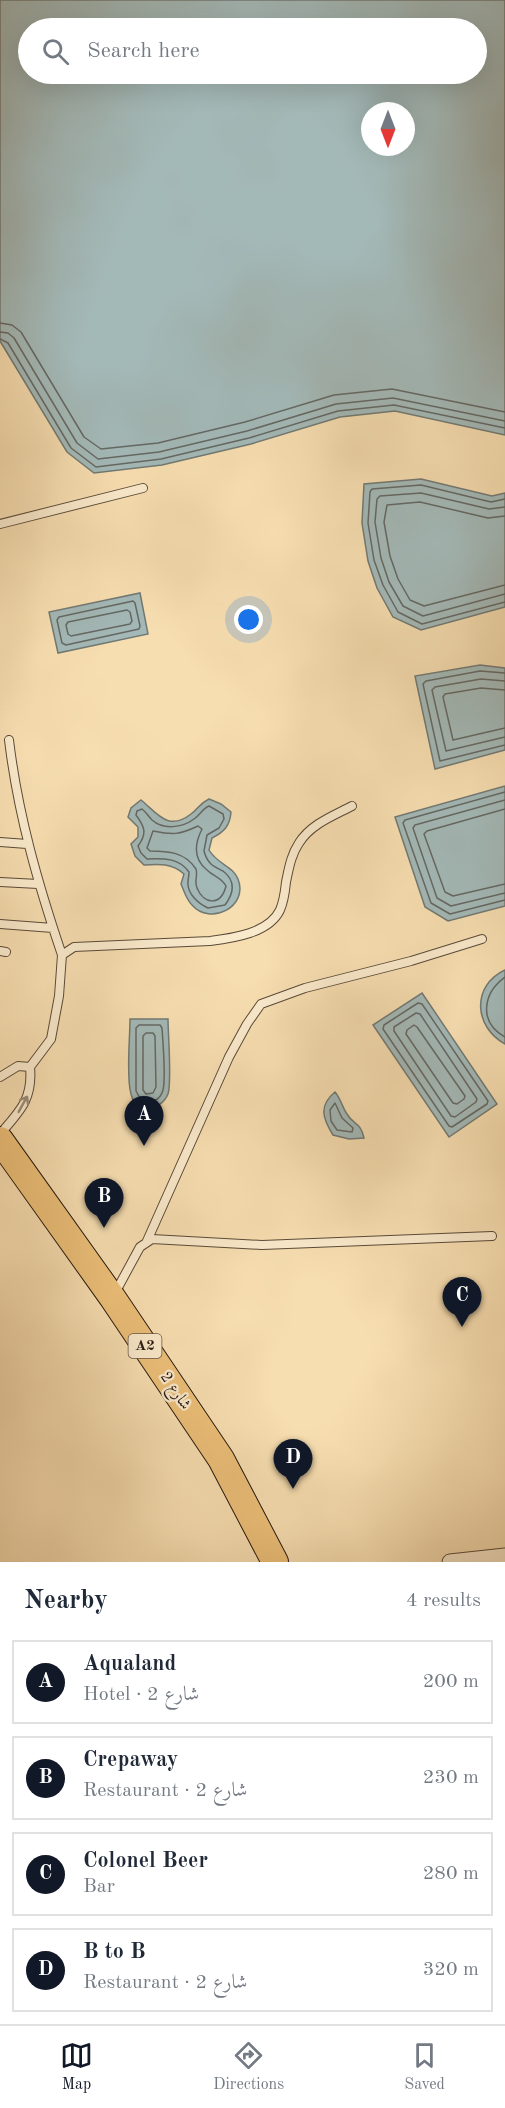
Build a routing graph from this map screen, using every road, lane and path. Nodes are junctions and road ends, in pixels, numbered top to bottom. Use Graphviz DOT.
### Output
graph roads {
  1 [pos="143,488"];
  2 [pos="0,524"];
  3 [pos="9,740"];
  4 [pos="352,806"];
  5 [pos="0,842"];
  6 [pos="27,844"];
  7 [pos="0,882"];
  8 [pos="38,884"];
  9 [pos="0,924"];
  10 [pos="53,928"];
  11 [pos="482,939"];
  12 [pos="62,955"];
  13 [pos="30,1067"];
  14 [pos="0,1077"];
  15 [pos="0,1135"];
  16 [pos="0,1140"];
  17 [pos="492,1236"];
  18 [pos="147,1241"];
  19 [pos="112,1297"];
  20 [pos="505,1556"];
  21 [pos="275,1562"];
  22 [pos="450,1562"];
  1 -- 2 [label="lane"];
  3 -- 6 [label="lane"];
  4 -- 12 [label="lane"];
  5 -- 6 [label="lane"];
  6 -- 8 [label="lane"];
  7 -- 8 [label="lane"];
  8 -- 10 [label="lane"];
  9 -- 10 [label="lane"];
  10 -- 12 [label="lane"];
  11 -- 18 [label="lane"];
  12 -- 13 [label="lane"];
  13 -- 14 [label="lane"];
  15 -- 13 [label="lane, one-way"];
  16 -- 19 [label="main road, شارع 2 / A2"];
  17 -- 18 [label="lane"];
  18 -- 19 [label="lane"];
  19 -- 21 [label="main road, شارع 2 / A2"];
  20 -- 22 [label="street"];
}
